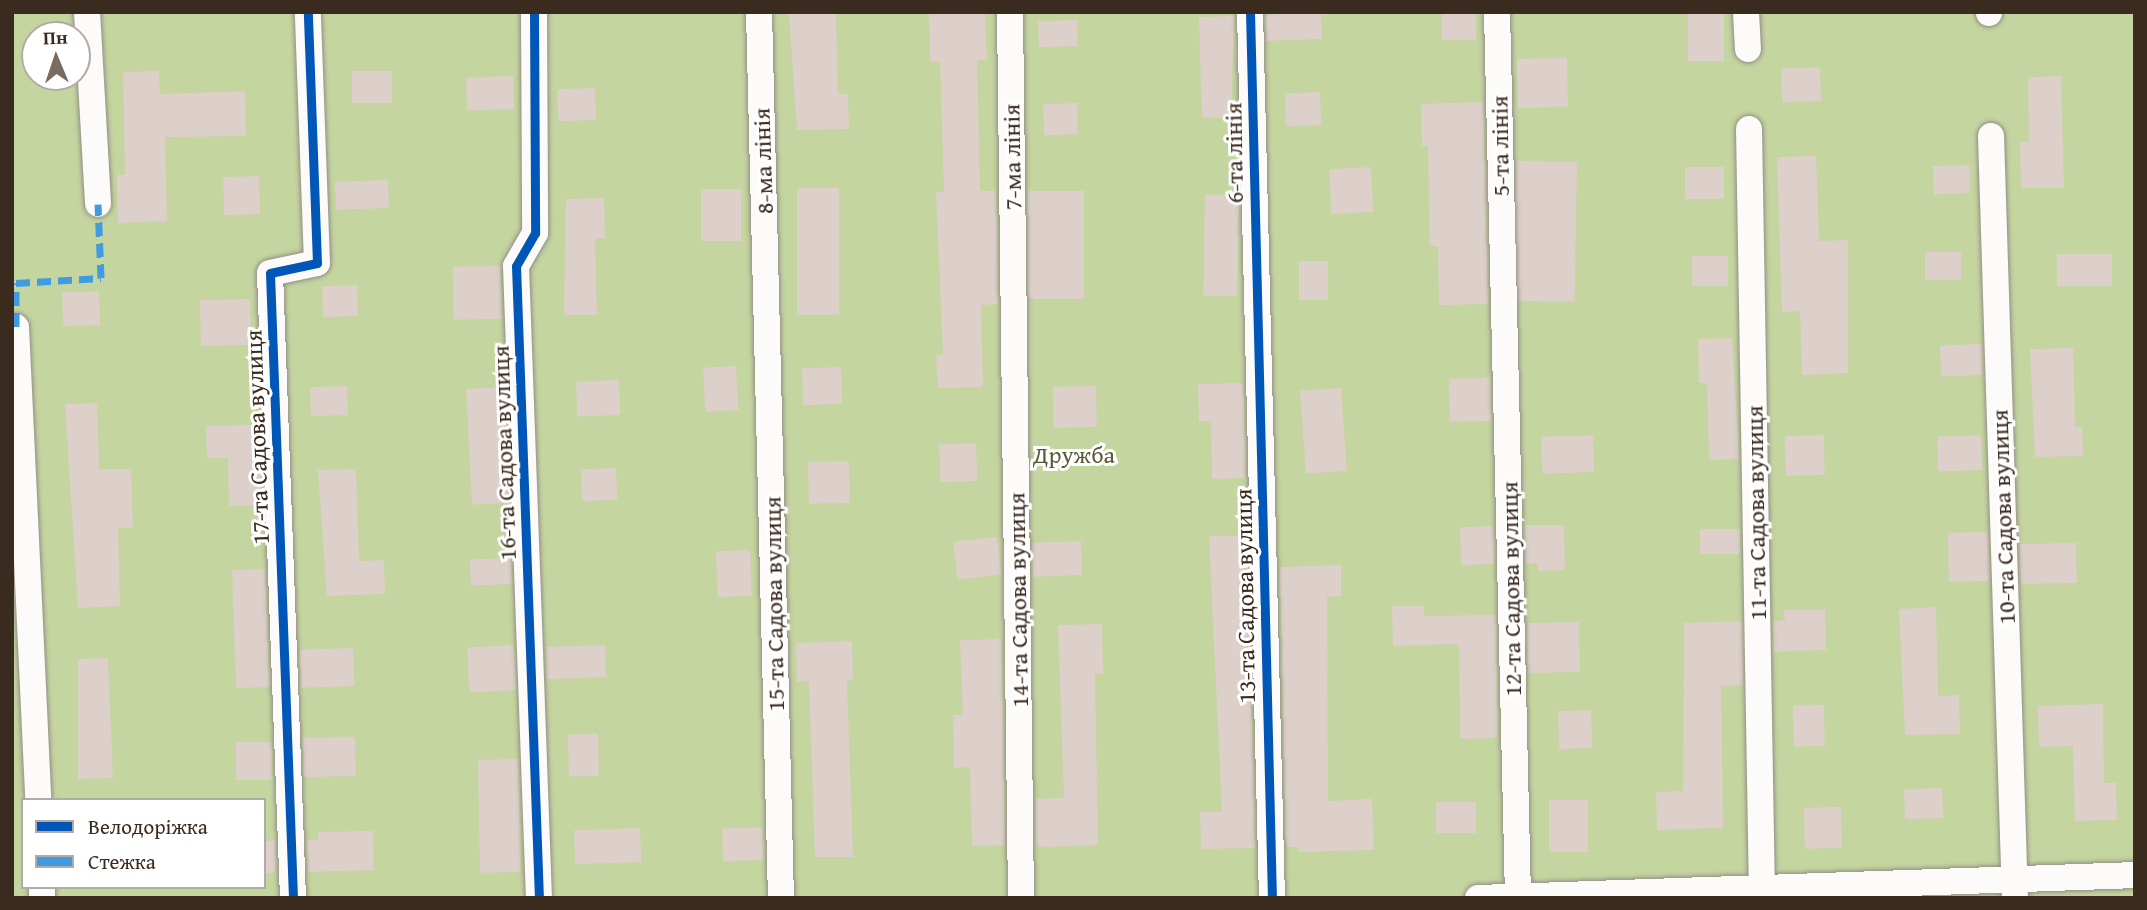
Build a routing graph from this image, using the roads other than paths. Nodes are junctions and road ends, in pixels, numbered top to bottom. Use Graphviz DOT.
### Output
graph roads {
  1 [pos="88,12"];
  2 [pos="308,12"];
  3 [pos="534,12"];
  4 [pos="759,12"];
  5 [pos="1010,12"];
  6 [pos="1250,12"];
  7 [pos="1497,12"];
  8 [pos="1746,12"];
  9 [pos="1748,49"];
  10 [pos="1749,129"];
  11 [pos="1991,136"];
  12 [pos="99,204"];
  13 [pos="1504,280"];
  14 [pos="1257,293"];
  15 [pos="1014,302"];
  16 [pos="767,310"];
  17 [pos="16,327"];
  18 [pos="38,798"];
  19 [pos="2135,875"];
  20 [pos="2014,887"];
  21 [pos="1762,893"];
  22 [pos="1518,897"];
  23 [pos="293,898"];
  24 [pos="539,898"];
  25 [pos="781,898"];
  26 [pos="1021,898"];
  27 [pos="1272,898"];
  28 [pos="1478,898"];
  1 -- 12 [label="street"];
  2 -- 23 [label="street, 17-та Садова вулиця"];
  3 -- 24 [label="street, 16-та Садова вулиця"];
  4 -- 16 [label="street, 8-ма лінія"];
  5 -- 15 [label="street, 7-ма лінія"];
  6 -- 14 [label="street, 6-та лінія"];
  7 -- 13 [label="street, 5-та лінія"];
  8 -- 9 [label="street"];
  10 -- 21 [label="street, 11-та Садова вулиця"];
  11 -- 20 [label="street, 10-та Садова вулиця"];
  13 -- 22 [label="street, 12-та Садова вулиця"];
  14 -- 27 [label="street, 13-та Садова вулиця"];
  15 -- 26 [label="street, 14-та Садова вулиця"];
  16 -- 25 [label="street, 15-та Садова вулиця"];
  17 -- 18 [label="street"];
  19 -- 20 [label="street"];
  20 -- 21 [label="street"];
  21 -- 22 [label="street"];
  22 -- 28 [label="street"];
}
